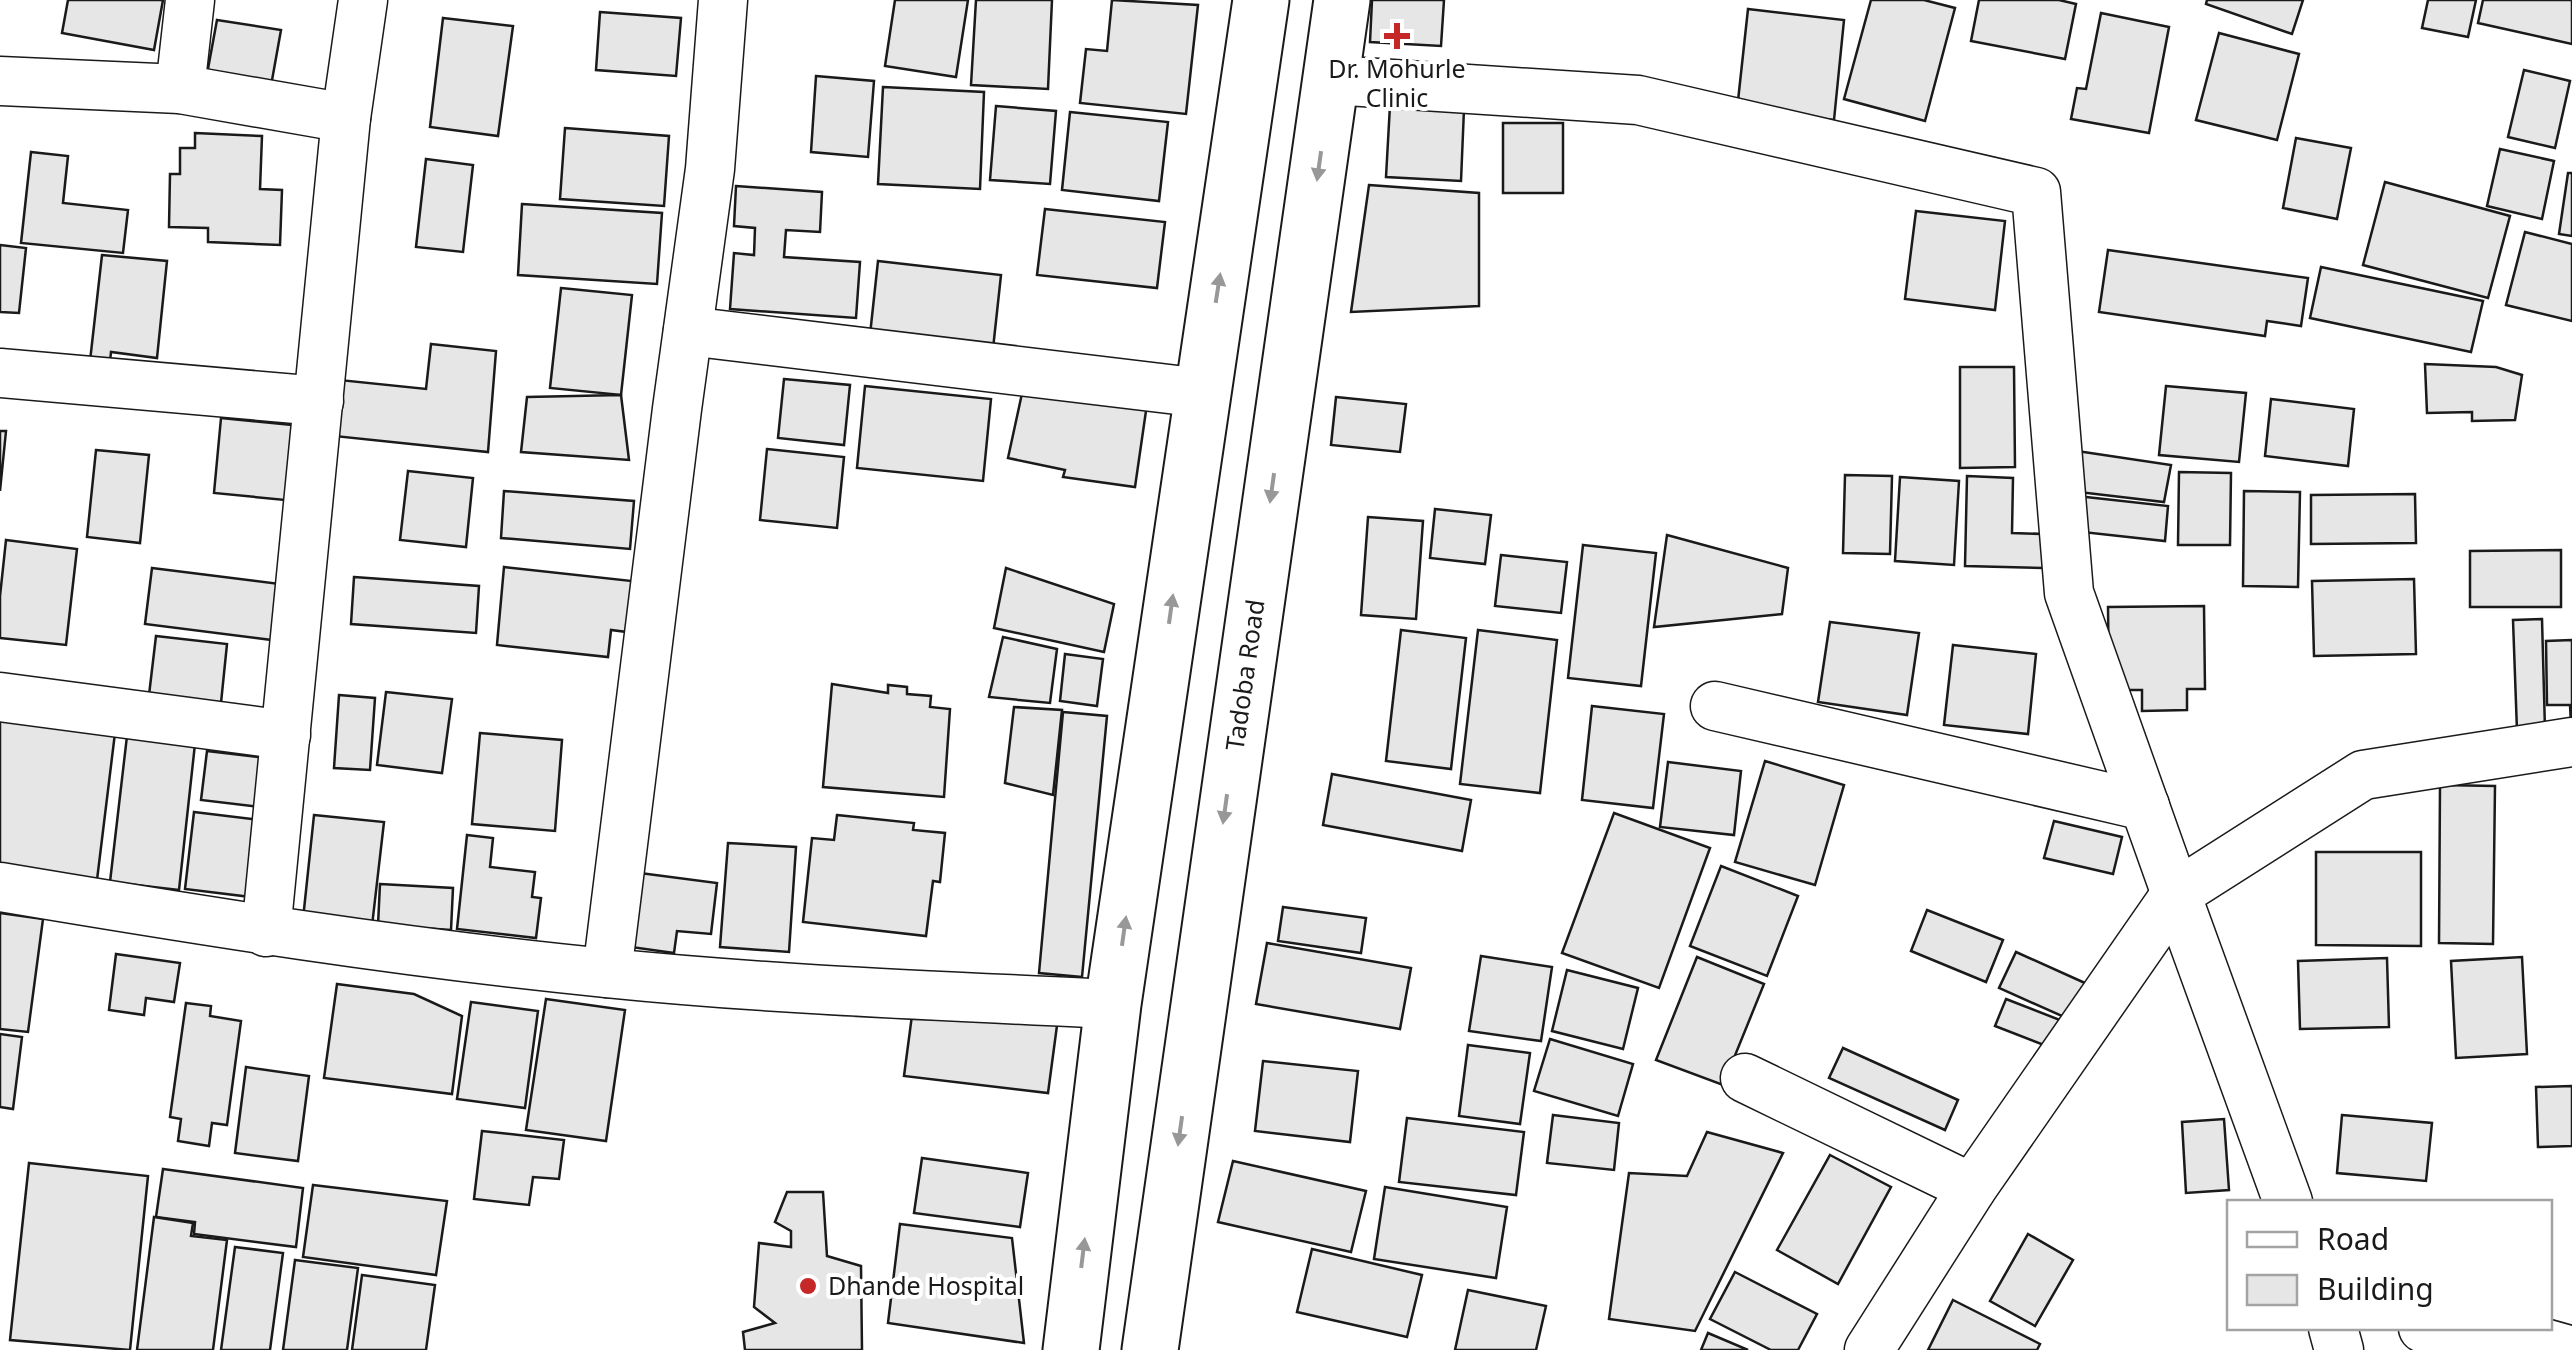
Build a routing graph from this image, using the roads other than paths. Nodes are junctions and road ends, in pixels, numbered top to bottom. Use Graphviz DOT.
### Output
graph roads {
  1 [pos="190,0"];
  2 [pos="363,0"];
  3 [pos="723,0"];
  4 [pos="1342,0"];
  5 [pos="1255,1"];
  6 [pos="1332,80"];
  7 [pos="0,81"];
  8 [pos="180,88"];
  9 [pos="346,118"];
  10 [pos="688,331"];
  11 [pos="0,373"];
  12 [pos="1202,393"];
  13 [pos="319,401"];
  14 [pos="0,697"];
  15 [pos="1716,706"];
  16 [pos="286,735"];
  17 [pos="2572,742"];
  18 [pos="2145,806"];
  19 [pos="0,887"];
  20 [pos="2176,894"];
  21 [pos="266,932"];
  22 [pos="607,973"];
  23 [pos="1113,1004"];
  24 [pos="1745,1078"];
  25 [pos="1972,1188"];
  26 [pos="2287,1200"];
  27 [pos="2442,1330"];
  28 [pos="1071,1350"];
  29 [pos="1150,1350"];
  30 [pos="1870,1350"];
  31 [pos="2569,1350"];
  1 -- 8 [label="street"];
  2 -- 9 [label="street"];
  3 -- 10 [label="street"];
  4 -- 6 [label="main road, Tadoba Road"];
  12 -- 5 [label="main road, one-way"];
  6 -- 18 [label="street"];
  6 -- 29 [label="main road, Tadoba Road, one-way"];
  7 -- 8 [label="street"];
  8 -- 9 [label="street"];
  9 -- 13 [label="street"];
  10 -- 12 [label="street"];
  10 -- 22 [label="street"];
  11 -- 13 [label="street"];
  23 -- 12 [label="main road, one-way"];
  13 -- 16 [label="street"];
  14 -- 16 [label="street"];
  15 -- 18 [label="street"];
  16 -- 21 [label="street"];
  17 -- 20 [label="street"];
  18 -- 20 [label="street"];
  19 -- 21 [label="street"];
  20 -- 25 [label="street"];
  20 -- 26 [label="street"];
  21 -- 22 [label="street"];
  22 -- 23 [label="street"];
  28 -- 23 [label="main road, one-way"];
  24 -- 25 [label="street"];
  25 -- 30 [label="street"];
  27 -- 31 [label="street"];
}
